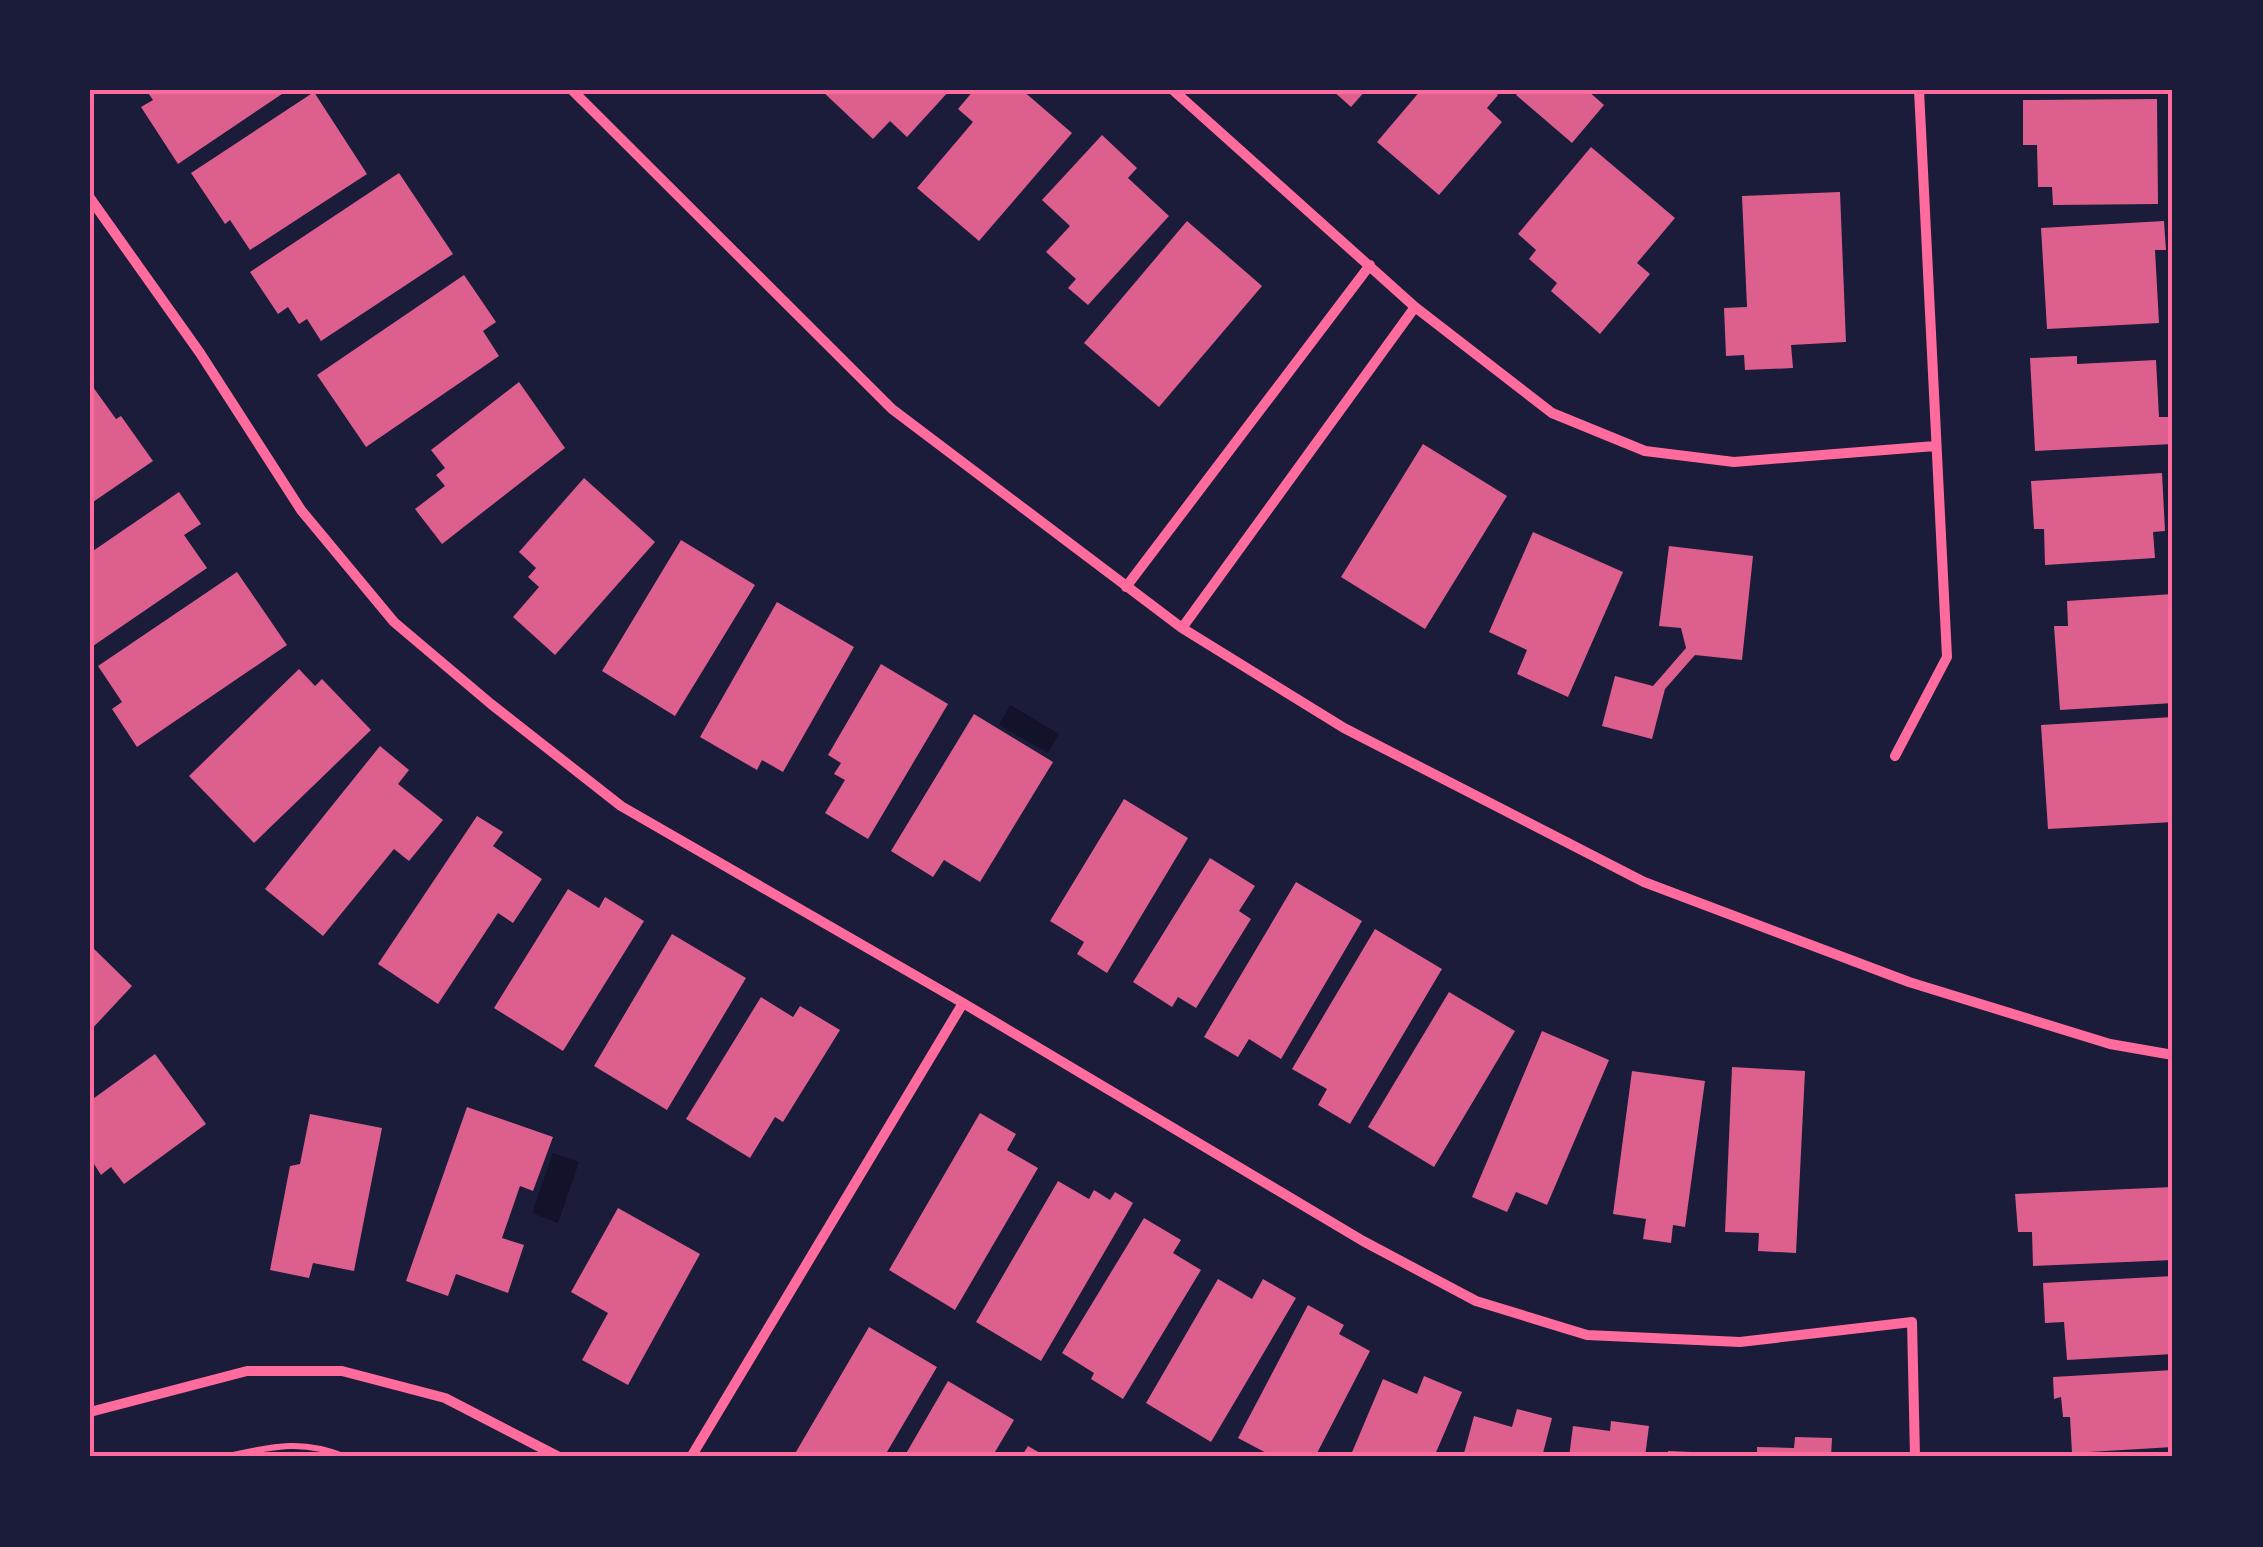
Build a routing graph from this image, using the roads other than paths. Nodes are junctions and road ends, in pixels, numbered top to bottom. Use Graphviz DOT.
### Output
graph roads {
  1 [pos="572,90"];
  2 [pos="1173,90"];
  3 [pos="1919,90"];
  4 [pos="90,198"];
  5 [pos="1370,265"];
  6 [pos="1415,307"];
  7 [pos="1935,446"];
  8 [pos="1126,587"];
  9 [pos="1182,628"];
  10 [pos="1895,756"];
  11 [pos="963,1003"];
  12 [pos="2173,1055"];
  13 [pos="90,1412"];
  14 [pos="558,1457"];
  15 [pos="691,1457"];
  16 [pos="1915,1457"];
  1 -- 8 [label="street"];
  2 -- 5 [label="street"];
  3 -- 7 [label="street"];
  4 -- 11 [label="street"];
  5 -- 6 [label="street"];
  5 -- 8 [label="street"];
  6 -- 7 [label="street"];
  6 -- 9 [label="street"];
  7 -- 10 [label="street"];
  8 -- 9 [label="street"];
  9 -- 12 [label="street"];
  11 -- 15 [label="street"];
  11 -- 16 [label="street"];
  13 -- 14 [label="street"];
}
